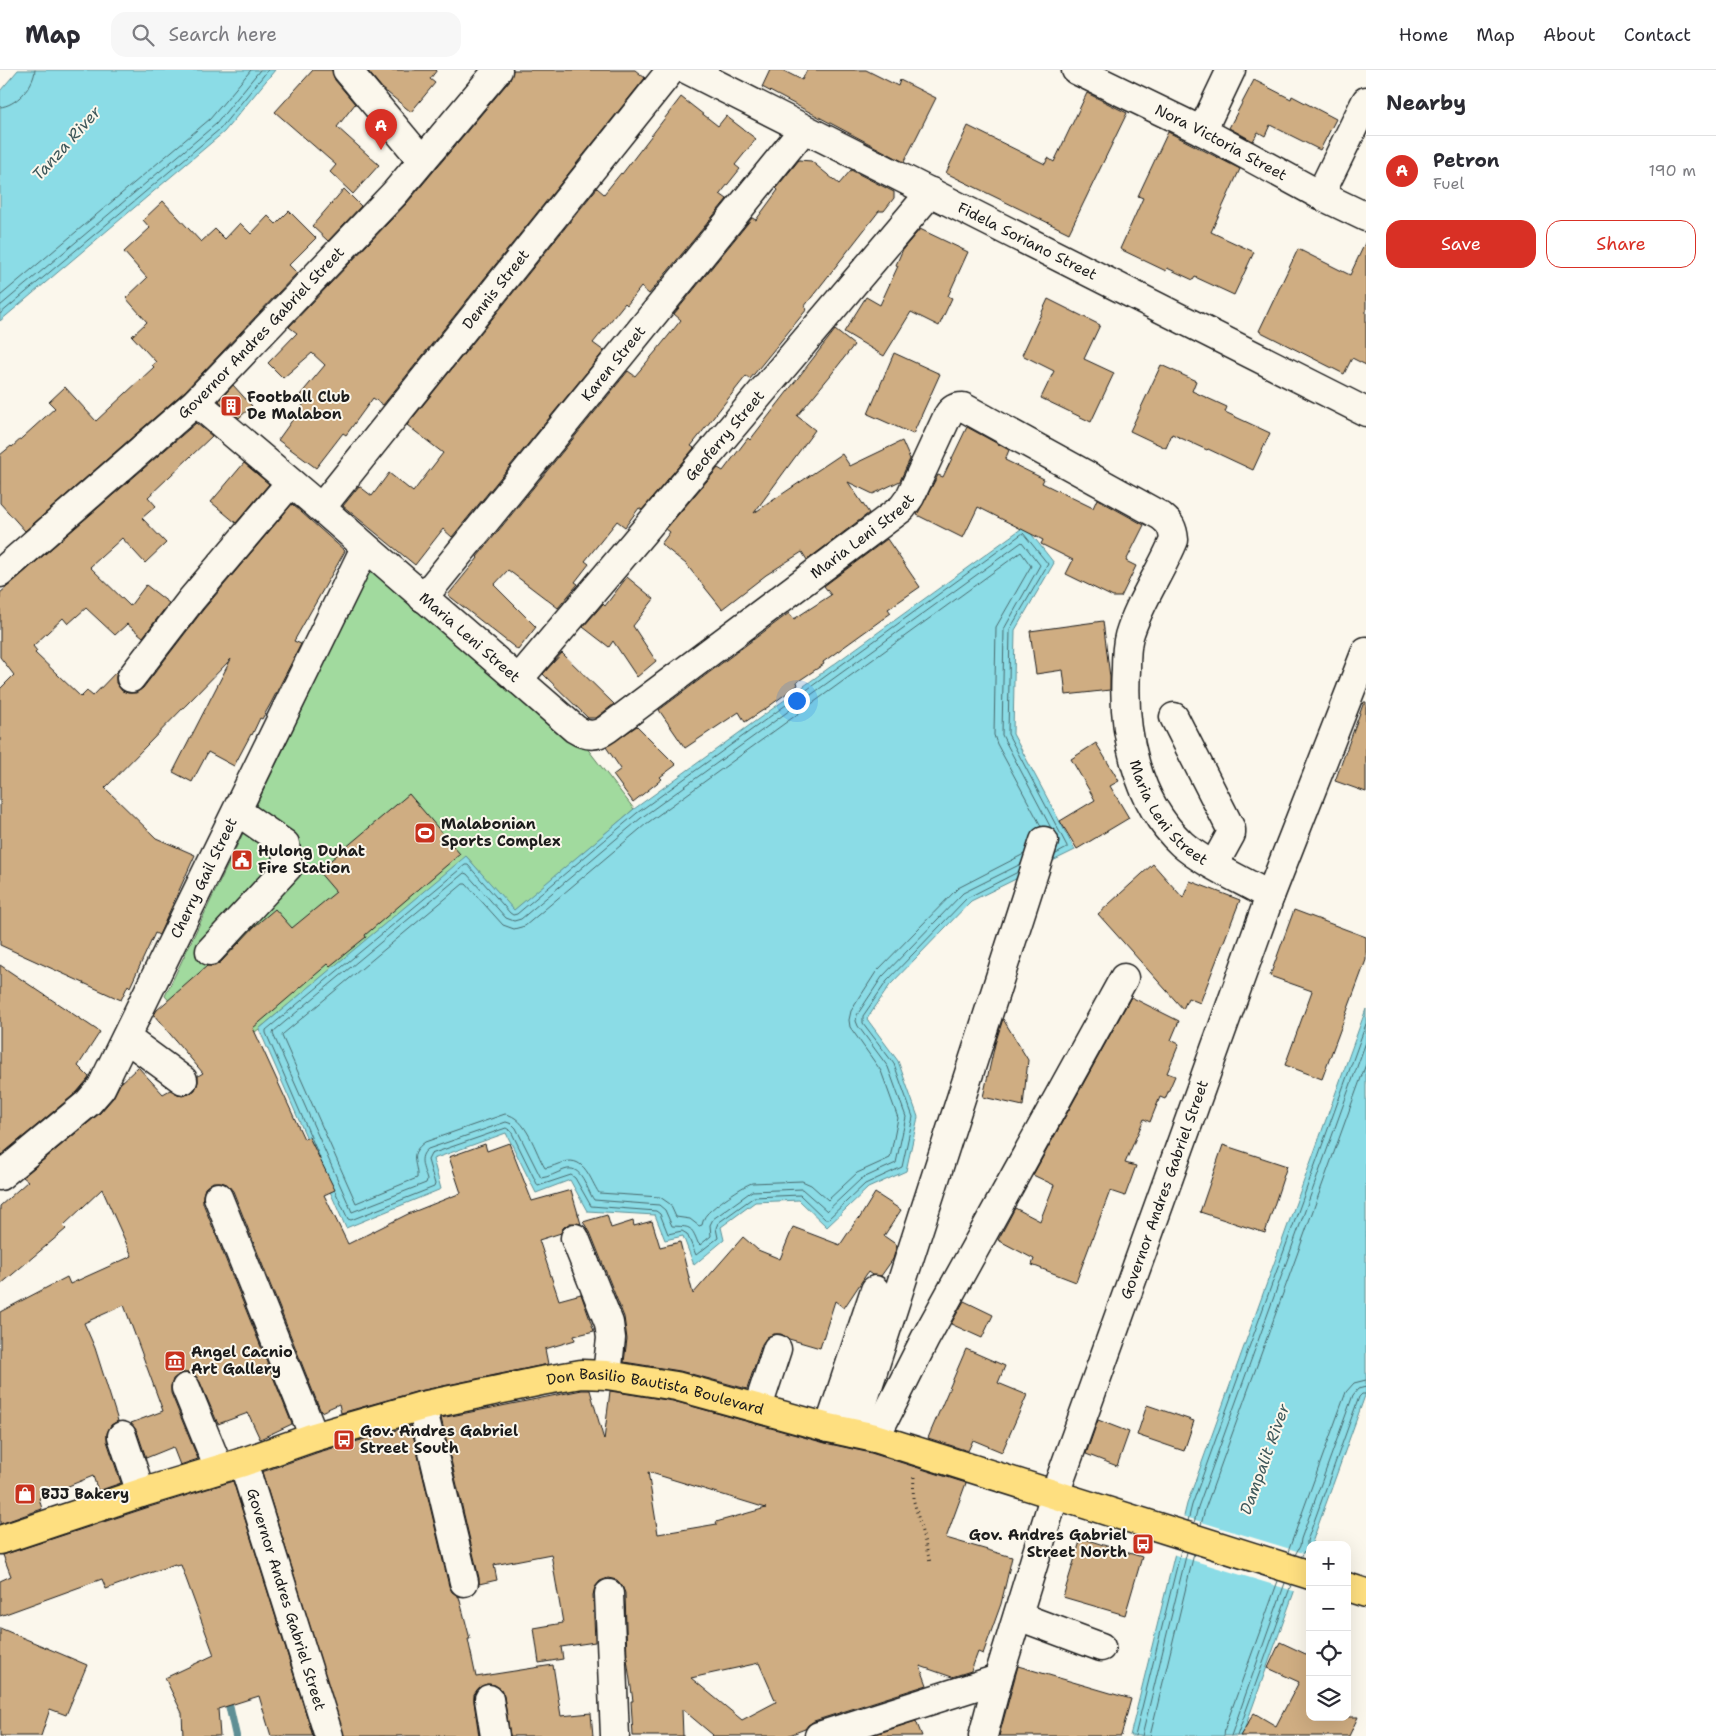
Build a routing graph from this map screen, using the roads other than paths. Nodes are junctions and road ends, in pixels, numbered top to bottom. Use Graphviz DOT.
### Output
graph roads {
  1 [pos="347,70"];
  2 [pos="498,70"];
  3 [pos="672,70"];
  4 [pos="688,70"];
  5 [pos="1076,70"];
  6 [pos="1231,70"];
  7 [pos="1366,101"];
  8 [pos="804,129"];
  9 [pos="1202,131"];
  10 [pos="422,160"];
  11 [pos="931,192"];
  12 [pos="1320,195"];
  13 [pos="1366,217"];
  14 [pos="196,402"];
  15 [pos="1366,412"];
  16 [pos="290,483"];
  17 [pos="321,508"];
  18 [pos="365,548"];
  19 [pos="0,573"];
  20 [pos="423,598"];
  21 [pos="1366,651"];
  22 [pos="131,678"];
  23 [pos="518,680"];
  24 [pos="1174,717"];
  25 [pos="237,811"];
  26 [pos="1044,841"];
  27 [pos="1214,865"];
  28 [pos="1270,896"];
  29 [pos="210,950"];
  30 [pos="1124,978"];
  31 [pos="126,1038"];
  32 [pos="183,1080"];
  33 [pos="0,1176"];
  34 [pos="218,1197"];
  35 [pos="575,1238"];
  36 [pos="875,1290"];
  37 [pos="777,1349"];
  38 [pos="607,1375"];
  39 [pos="186,1388"];
  40 [pos="422,1406"];
  41 [pos="758,1407"];
  42 [pos="852,1433"];
  43 [pos="122,1436"];
  44 [pos="314,1437"];
  45 [pos="231,1466"];
  46 [pos="141,1494"];
  47 [pos="1055,1494"];
  48 [pos="0,1540"];
  49 [pos="1306,1574"];
  50 [pos="464,1582"];
  51 [pos="1351,1588"];
  52 [pos="1366,1593"];
  53 [pos="609,1594"];
  54 [pos="1018,1616"];
  55 [pos="1101,1647"];
  56 [pos="998,1679"];
  57 [pos="489,1699"];
  58 [pos="329,1736"];
  59 [pos="495,1736"];
  60 [pos="615,1736"];
  61 [pos="819,1736"];
  62 [pos="983,1736"];
  1 -- 10 [label="street"];
  2 -- 10 [label="street, Governor Andres Gabriel Street"];
  3 -- 17 [label="street, Dennis Street"];
  4 -- 8 [label="street, Fidela Soriano Street"];
  5 -- 9 [label="street, Nora Victoria Street"];
  6 -- 9 [label="street"];
  7 -- 12 [label="street"];
  8 -- 11 [label="street, Fidela Soriano Street"];
  8 -- 20 [label="street, Karen Street"];
  9 -- 12 [label="street, Nora Victoria Street"];
  10 -- 14 [label="street, Governor Andres Gabriel Street"];
  11 -- 15 [label="street, Fidela Soriano Street"];
  11 -- 23 [label="street, Geoferry Street"];
  12 -- 13 [label="street, Nora Victoria Street"];
  14 -- 16 [label="street, Maria Leni Street"];
  14 -- 19 [label="street, Governor Andres Gabriel Street"];
  16 -- 17 [label="street, Maria Leni Street"];
  16 -- 22 [label="street"];
  17 -- 18 [label="street, Maria Leni Street"];
  18 -- 20 [label="street, Maria Leni Street"];
  18 -- 25 [label="street, Cherry Gail Street"];
  20 -- 23 [label="street, Maria Leni Street"];
  21 -- 28 [label="street, Governor Andres Gabriel Street"];
  23 -- 27 [label="street, Maria Leni Street"];
  24 -- 27 [label="street"];
  25 -- 29 [label="street"];
  25 -- 31 [label="street, Cherry Gail Street"];
  26 -- 42 [label="street"];
  27 -- 28 [label="street, Maria Leni Street"];
  28 -- 47 [label="street, Governor Andres Gabriel Street"];
  30 -- 42 [label="street"];
  31 -- 32 [label="street"];
  31 -- 33 [label="street, Cherry Gail Street"];
  34 -- 44 [label="street"];
  35 -- 38 [label="street"];
  36 -- 42 [label="street"];
  37 -- 41 [label="street"];
  38 -- 40 [label="main road, Don Basilio Bautista Boulevard"];
  38 -- 41 [label="main road, Don Basilio Bautista Boulevard"];
  39 -- 45 [label="street, Governor Andres Gabriel Street"];
  40 -- 44 [label="main road, Don Basilio Bautista Boulevard"];
  40 -- 50 [label="street"];
  41 -- 42 [label="main road, Don Basilio Bautista Boulevard"];
  42 -- 47 [label="main road, Don Basilio Bautista Boulevard"];
  43 -- 46 [label="street"];
  44 -- 45 [label="main road, Don Basilio Bautista Boulevard"];
  45 -- 46 [label="main road, Don Basilio Bautista Boulevard"];
  45 -- 58 [label="street, Governor Andres Gabriel Street"];
  46 -- 48 [label="main road, Don Basilio Bautista Boulevard"];
  47 -- 49 [label="main road, Don Basilio Bautista Boulevard"];
  47 -- 54 [label="street, Governor Andres Gabriel Street"];
  51 -- 52 [label="main road"];
  53 -- 60 [label="street"];
  54 -- 55 [label="street"];
  54 -- 56 [label="street, Governor Andres Gabriel Street"];
  56 -- 61 [label="street"];
  56 -- 62 [label="street, Governor Andres Gabriel Street"];
  57 -- 59 [label="street"];
}
